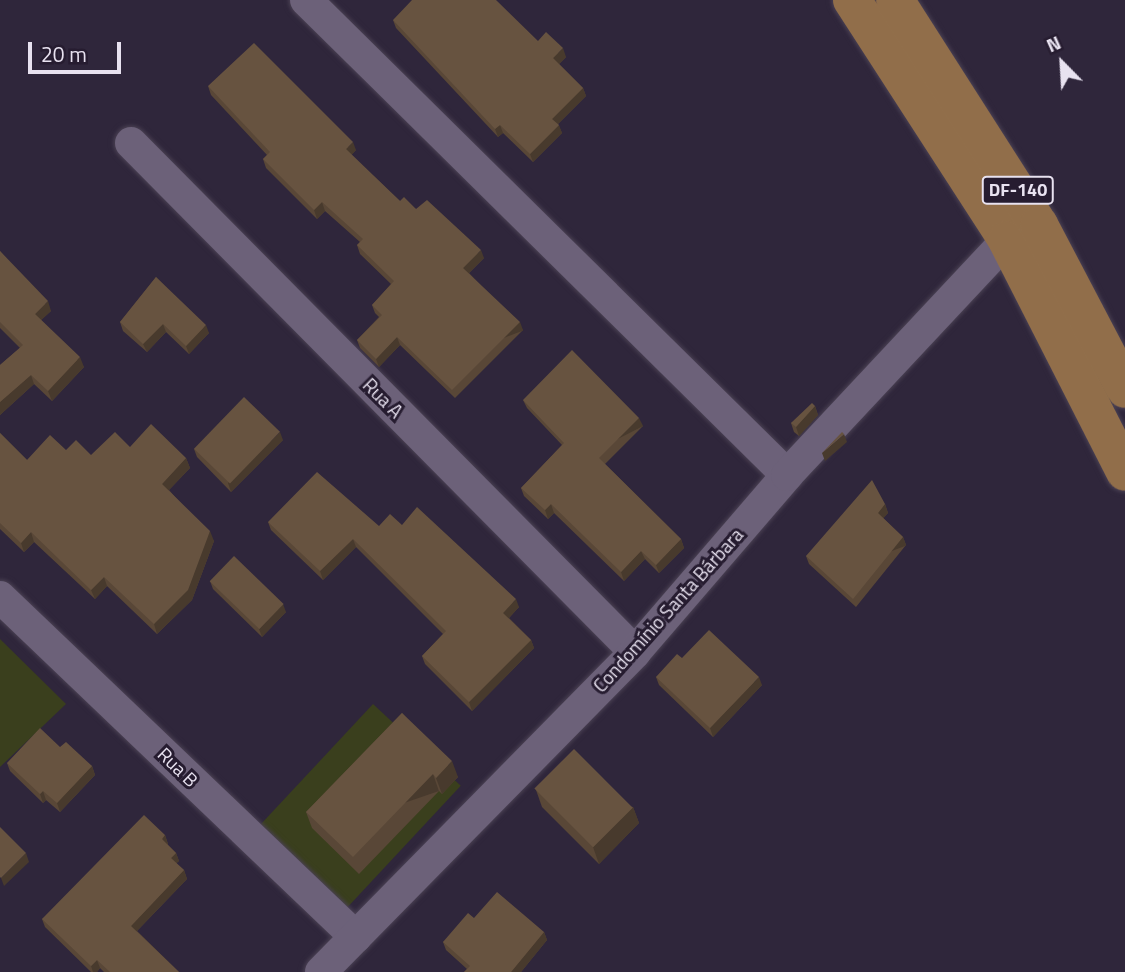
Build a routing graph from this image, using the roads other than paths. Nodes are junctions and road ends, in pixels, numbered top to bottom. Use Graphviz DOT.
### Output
graph roads {
  1 [pos="306,0"];
  2 [pos="852,0"];
  3 [pos="895,0"];
  4 [pos="131,143"];
  5 [pos="1007,240"];
  6 [pos="1125,389"];
  7 [pos="1125,472"];
  8 [pos="787,475"];
  9 [pos="0,597"];
  10 [pos="635,652"];
  11 [pos="356,937"];
  12 [pos="321,972"];
  1 -- 8 [label="street"];
  2 -- 5 [label="main road, DF-140"];
  3 -- 6 [label="main road, DF-140"];
  4 -- 10 [label="street, Rua A"];
  5 -- 7 [label="main road, DF-140"];
  5 -- 8 [label="street, Condomínio Santa Bárbara"];
  8 -- 10 [label="street, Condomínio Santa Bárbara"];
  9 -- 11 [label="street, Rua B"];
  10 -- 11 [label="street, Condomínio Santa Bárbara"];
  11 -- 12 [label="street, Condomínio Santa Bárbara"];
}
